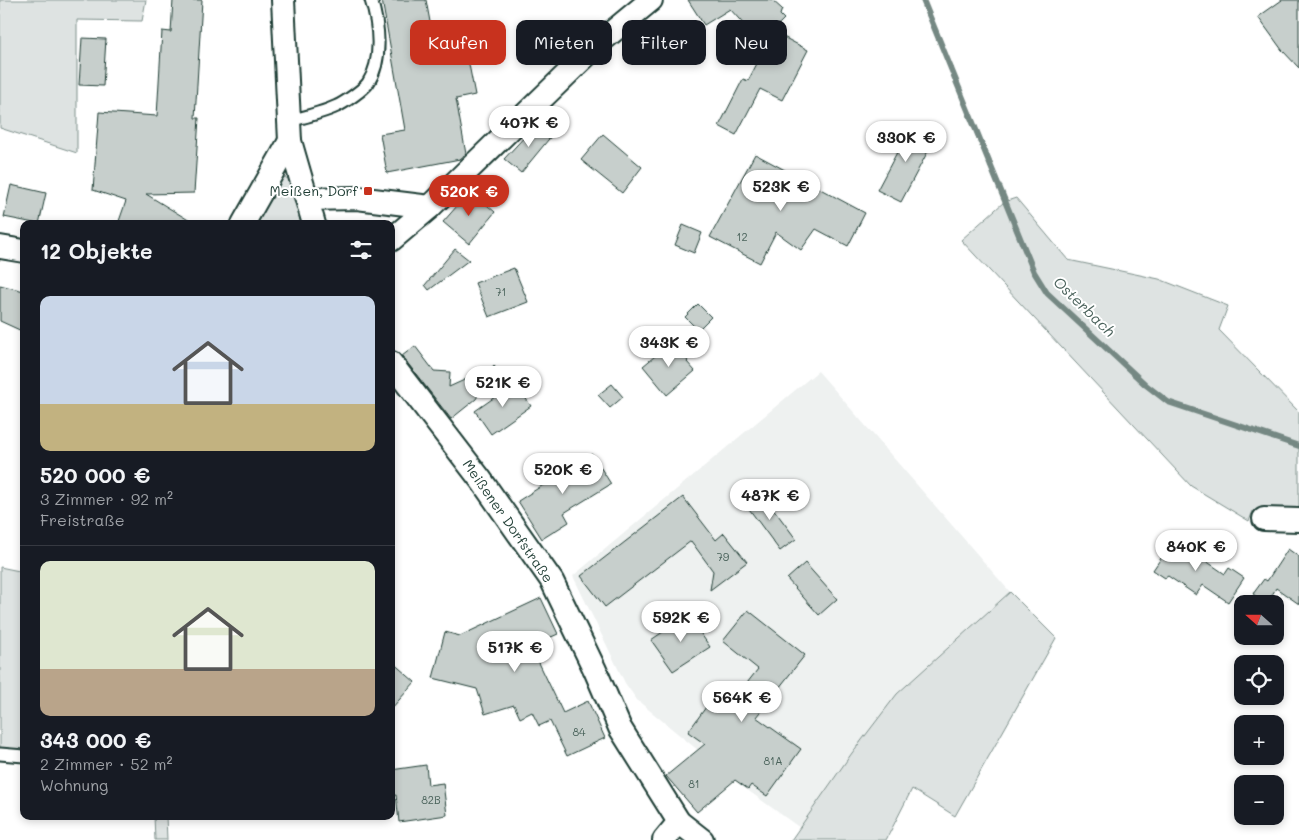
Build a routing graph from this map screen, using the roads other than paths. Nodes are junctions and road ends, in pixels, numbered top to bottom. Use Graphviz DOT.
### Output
graph roads {
  1 [pos="283,0"];
  2 [pos="371,0"];
  3 [pos="651,0"];
  4 [pos="289,131"];
  5 [pos="307,199"];
  6 [pos="430,207"];
  7 [pos="245,220"];
  8 [pos="313,220"];
  9 [pos="395,237"];
  10 [pos="0,247"];
  11 [pos="20,250"];
  12 [pos="395,368"];
  13 [pos="1264,519"];
  14 [pos="1299,520"];
  15 [pos="0,754"];
  16 [pos="20,756"];
  17 [pos="679,822"];
  18 [pos="664,840"];
  19 [pos="702,840"];
  1 -- 4 [label="street"];
  2 -- 4 [label="lane"];
  3 -- 6 [label="street"];
  4 -- 5 [label="street"];
  4 -- 7 [label="street"];
  5 -- 6 [label="street"];
  5 -- 8 [label="street"];
  6 -- 9 [label="street"];
  10 -- 11 [label="street"];
  12 -- 17 [label="street, Meißener Dorfstraße"];
  13 -- 14 [label="street"];
  15 -- 16 [label="lane"];
  17 -- 18 [label="street"];
  17 -- 19 [label="street, Meißener Dorfstraße"];
}
